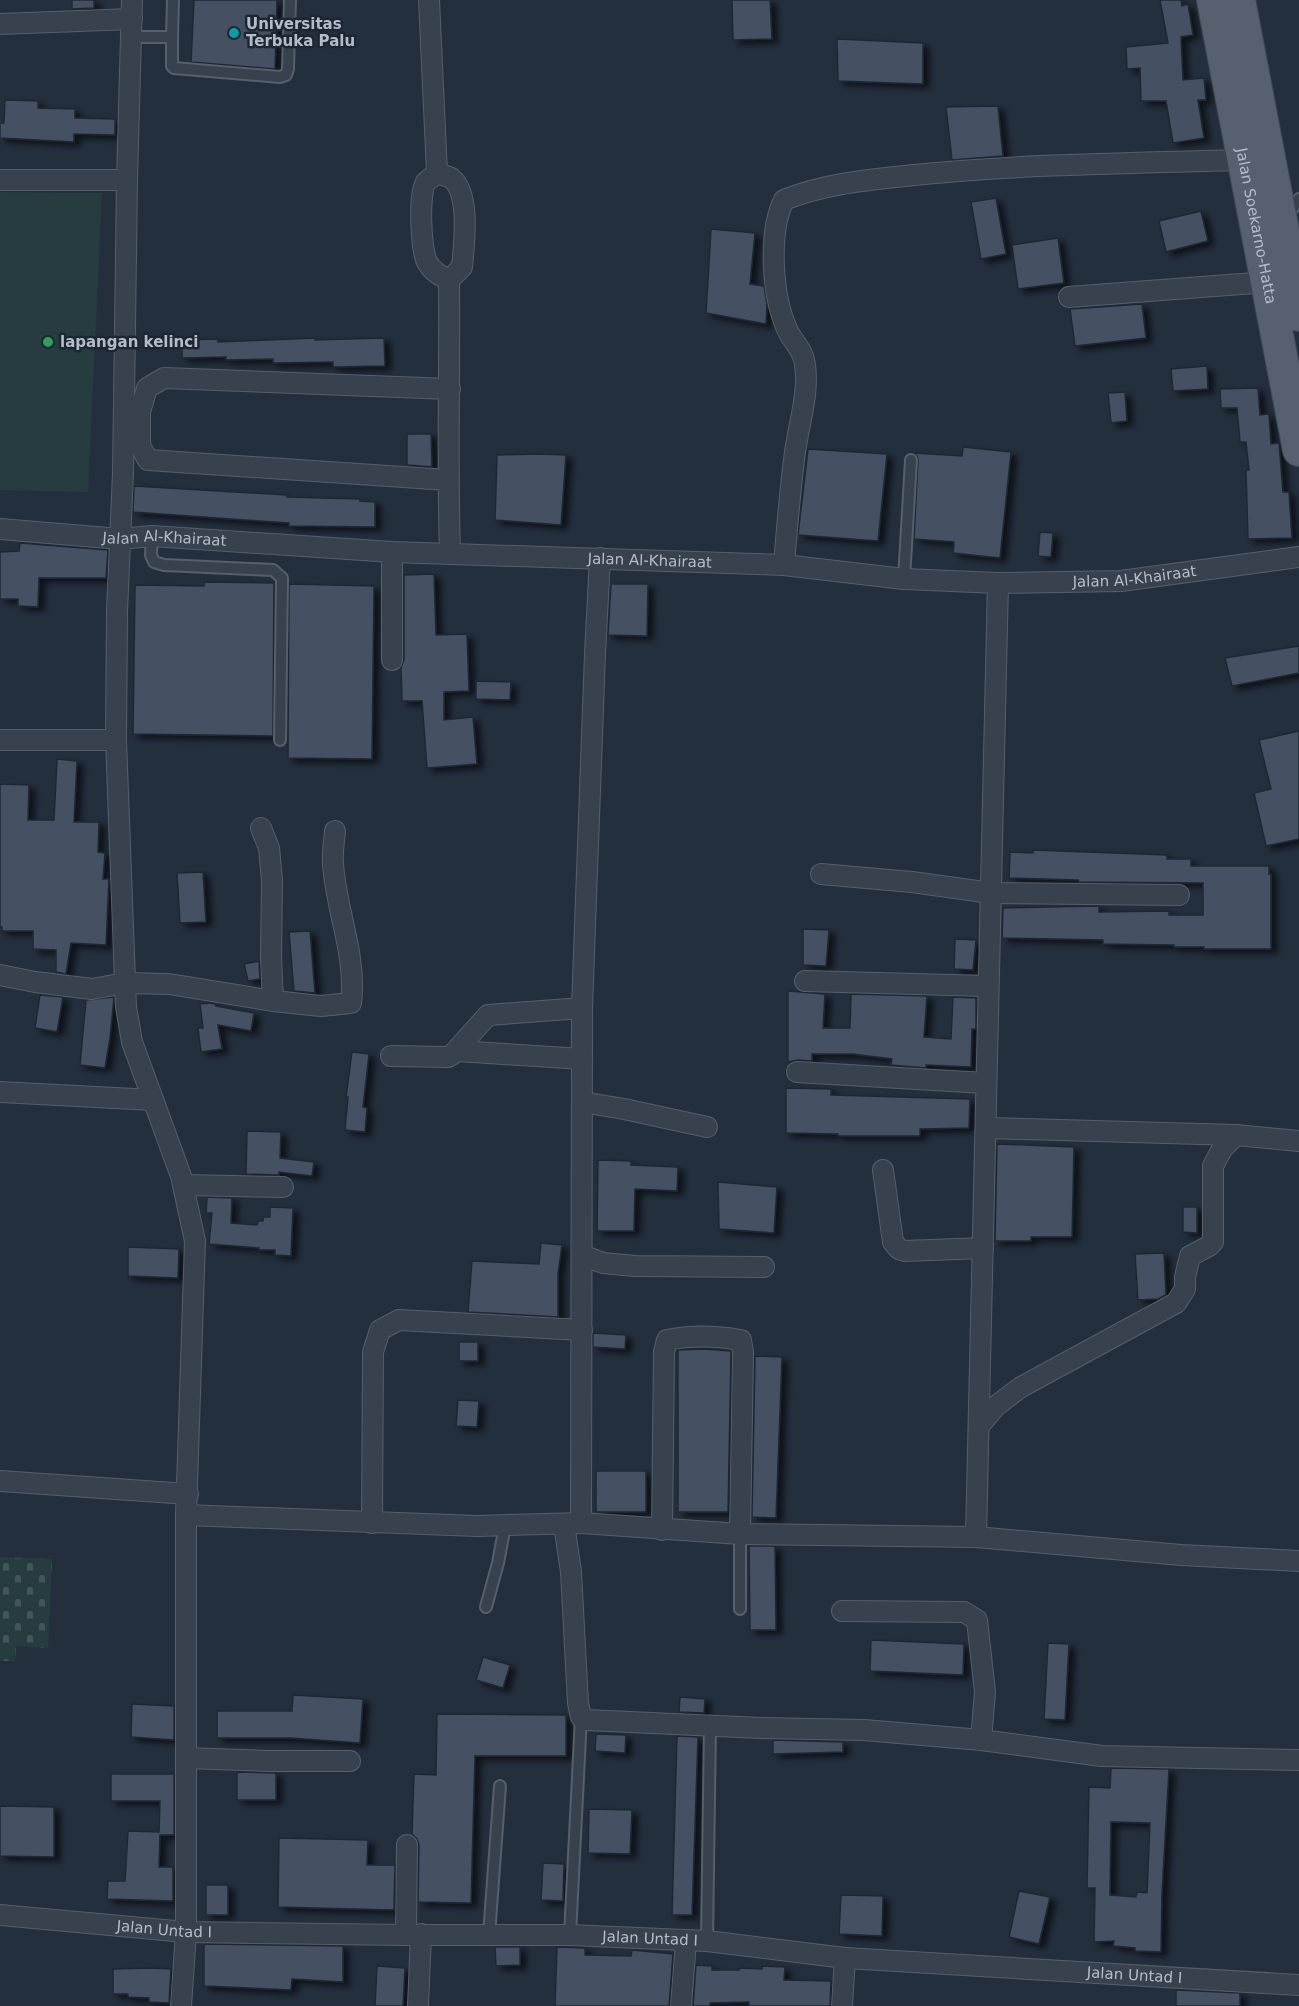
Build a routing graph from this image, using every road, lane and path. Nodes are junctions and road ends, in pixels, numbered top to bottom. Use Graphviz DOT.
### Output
graph roads {
  1 [pos="173,0"];
  2 [pos="290,0"];
  3 [pos="429,0"];
  4 [pos="1213,0"];
  5 [pos="1239,0"];
  6 [pos="132,19"];
  7 [pos="0,24"];
  8 [pos="172,37"];
  9 [pos="1242,160"];
  10 [pos="437,173"];
  11 [pos="0,180"];
  12 [pos="127,180"];
  13 [pos="1290,212"];
  14 [pos="449,280"];
  15 [pos="1268,282"];
  16 [pos="1069,297"];
  17 [pos="1299,315"];
  18 [pos="450,389"];
  19 [pos="1299,450"];
  20 [pos="911,460"];
  21 [pos="448,480"];
  22 [pos="0,529"];
  23 [pos="152,536"];
  24 [pos="120,539"];
  25 [pos="392,552"];
  26 [pos="450,553"];
  27 [pos="1299,557"];
  28 [pos="600,558"];
  29 [pos="784,566"];
  30 [pos="904,579"];
  31 [pos="998,583"];
  32 [pos="392,660"];
  33 [pos="0,740"];
  34 [pos="116,740"];
  35 [pos="280,740"];
  36 [pos="261,828"];
  37 [pos="335,831"];
  38 [pos="821,874"];
  39 [pos="991,893"];
  40 [pos="1179,895"];
  41 [pos="0,975"];
  42 [pos="805,981"];
  43 [pos="125,983"];
  44 [pos="987,986"];
  45 [pos="273,1002"];
  46 [pos="582,1008"];
  47 [pos="458,1051"];
  48 [pos="391,1056"];
  49 [pos="582,1059"];
  50 [pos="796,1072"];
  51 [pos="985,1083"];
  52 [pos="0,1092"];
  53 [pos="153,1100"];
  54 [pos="582,1102"];
  55 [pos="707,1127"];
  56 [pos="987,1128"];
  57 [pos="1236,1134"];
  58 [pos="1299,1141"];
  59 [pos="883,1170"];
  60 [pos="184,1185"];
  61 [pos="283,1187"];
  62 [pos="982,1248"];
  63 [pos="582,1255"];
  64 [pos="764,1267"];
  65 [pos="582,1330"];
  66 [pos="979,1426"];
  67 [pos="0,1481"];
  68 [pos="188,1494"];
  69 [pos="186,1515"];
  70 [pos="372,1523"];
  71 [pos="573,1523"];
  72 [pos="505,1526"];
  73 [pos="662,1530"];
  74 [pos="740,1534"];
  75 [pos="976,1537"];
  76 [pos="1299,1561"];
  77 [pos="486,1607"];
  78 [pos="740,1609"];
  79 [pos="842,1611"];
  80 [pos="581,1717"];
  81 [pos="710,1725"];
  82 [pos="981,1740"];
  83 [pos="186,1758"];
  84 [pos="1299,1760"];
  85 [pos="350,1761"];
  86 [pos="500,1786"];
  87 [pos="407,1845"];
  88 [pos="0,1916"];
  89 [pos="186,1932"];
  90 [pos="414,1935"];
  91 [pos="489,1935"];
  92 [pos="570,1935"];
  93 [pos="686,1941"];
  94 [pos="707,1941"];
  95 [pos="845,1958"];
  96 [pos="1299,1985"];
  97 [pos="181,2006"];
  98 [pos="418,2006"];
  99 [pos="681,2006"];
  100 [pos="843,2006"];
  1 -- 8 [label="lane"];
  2 -- 8 [label="lane"];
  3 -- 10 [label="street"];
  4 -- 9 [label="main road, Jalan Soekarno-Hatta"];
  5 -- 13 [label="main road, Jalan Soekarno-Hatta"];
  6 -- 7 [label="street"];
  6 -- 8 [label="lane"];
  6 -- 12 [label="street"];
  9 -- 15 [label="main road, Jalan Soekarno-Hatta"];
  9 -- 29 [label="street"];
  10 -- 14 [label="street"];
  10 -- 14 [label="street"];
  11 -- 12 [label="street"];
  12 -- 24 [label="street"];
  13 -- 17 [label="main road, Jalan Soekarno-Hatta"];
  14 -- 18 [label="street"];
  15 -- 16 [label="street"];
  15 -- 19 [label="main road, Jalan Soekarno-Hatta"];
  18 -- 21 [label="street"];
  18 -- 21 [label="street"];
  20 -- 30 [label="lane"];
  21 -- 26 [label="street"];
  22 -- 24 [label="street, Jalan Al-Khairaat"];
  23 -- 24 [label="street, Jalan Al-Khairaat"];
  23 -- 25 [label="street, Jalan Al-Khairaat"];
  23 -- 35 [label="lane"];
  24 -- 34 [label="street"];
  25 -- 26 [label="street, Jalan Al-Khairaat"];
  25 -- 32 [label="street"];
  26 -- 28 [label="street, Jalan Al-Khairaat"];
  27 -- 31 [label="street, Jalan Al-Khairaat"];
  28 -- 29 [label="street, Jalan Al-Khairaat"];
  28 -- 46 [label="street"];
  29 -- 30 [label="street, Jalan Al-Khairaat"];
  30 -- 31 [label="street, Jalan Al-Khairaat"];
  31 -- 39 [label="street"];
  33 -- 34 [label="street"];
  34 -- 43 [label="street"];
  36 -- 45 [label="street"];
  37 -- 45 [label="street"];
  38 -- 39 [label="street"];
  39 -- 40 [label="street"];
  39 -- 44 [label="street"];
  41 -- 43 [label="street"];
  42 -- 44 [label="street"];
  43 -- 45 [label="street"];
  43 -- 53 [label="street"];
  44 -- 51 [label="street"];
  46 -- 47 [label="street"];
  46 -- 49 [label="street"];
  47 -- 48 [label="street"];
  47 -- 49 [label="street"];
  49 -- 54 [label="street"];
  50 -- 51 [label="street"];
  51 -- 56 [label="street"];
  52 -- 53 [label="street"];
  53 -- 60 [label="street"];
  54 -- 55 [label="street"];
  54 -- 63 [label="street"];
  56 -- 57 [label="street"];
  56 -- 62 [label="street"];
  57 -- 58 [label="street"];
  57 -- 66 [label="street"];
  59 -- 62 [label="street"];
  60 -- 61 [label="street"];
  60 -- 68 [label="street"];
  62 -- 66 [label="street"];
  63 -- 64 [label="street"];
  63 -- 65 [label="street"];
  65 -- 70 [label="street"];
  65 -- 71 [label="street"];
  66 -- 75 [label="street"];
  67 -- 68 [label="street"];
  68 -- 69 [label="street"];
  69 -- 70 [label="street"];
  69 -- 83 [label="street"];
  70 -- 72 [label="street"];
  71 -- 72 [label="street"];
  71 -- 73 [label="street"];
  71 -- 80 [label="street"];
  72 -- 77 [label="lane"];
  73 -- 74 [label="street"];
  73 -- 74 [label="street"];
  74 -- 75 [label="street"];
  74 -- 78 [label="lane"];
  75 -- 76 [label="street"];
  79 -- 82 [label="street"];
  80 -- 81 [label="street"];
  80 -- 92 [label="lane"];
  81 -- 82 [label="street"];
  81 -- 94 [label="lane"];
  82 -- 84 [label="street"];
  83 -- 85 [label="street"];
  83 -- 89 [label="street"];
  86 -- 91 [label="lane"];
  87 -- 90 [label="street"];
  88 -- 89 [label="street, Jalan Untad I"];
  89 -- 90 [label="street, Jalan Untad I"];
  89 -- 97 [label="street"];
  90 -- 91 [label="street, Jalan Untad I"];
  90 -- 98 [label="street"];
  91 -- 92 [label="street, Jalan Untad I"];
  92 -- 93 [label="street, Jalan Untad I"];
  93 -- 94 [label="street, Jalan Untad I"];
  93 -- 99 [label="street"];
  94 -- 95 [label="street, Jalan Untad I"];
  95 -- 96 [label="street, Jalan Untad I"];
  95 -- 100 [label="street"];
}
